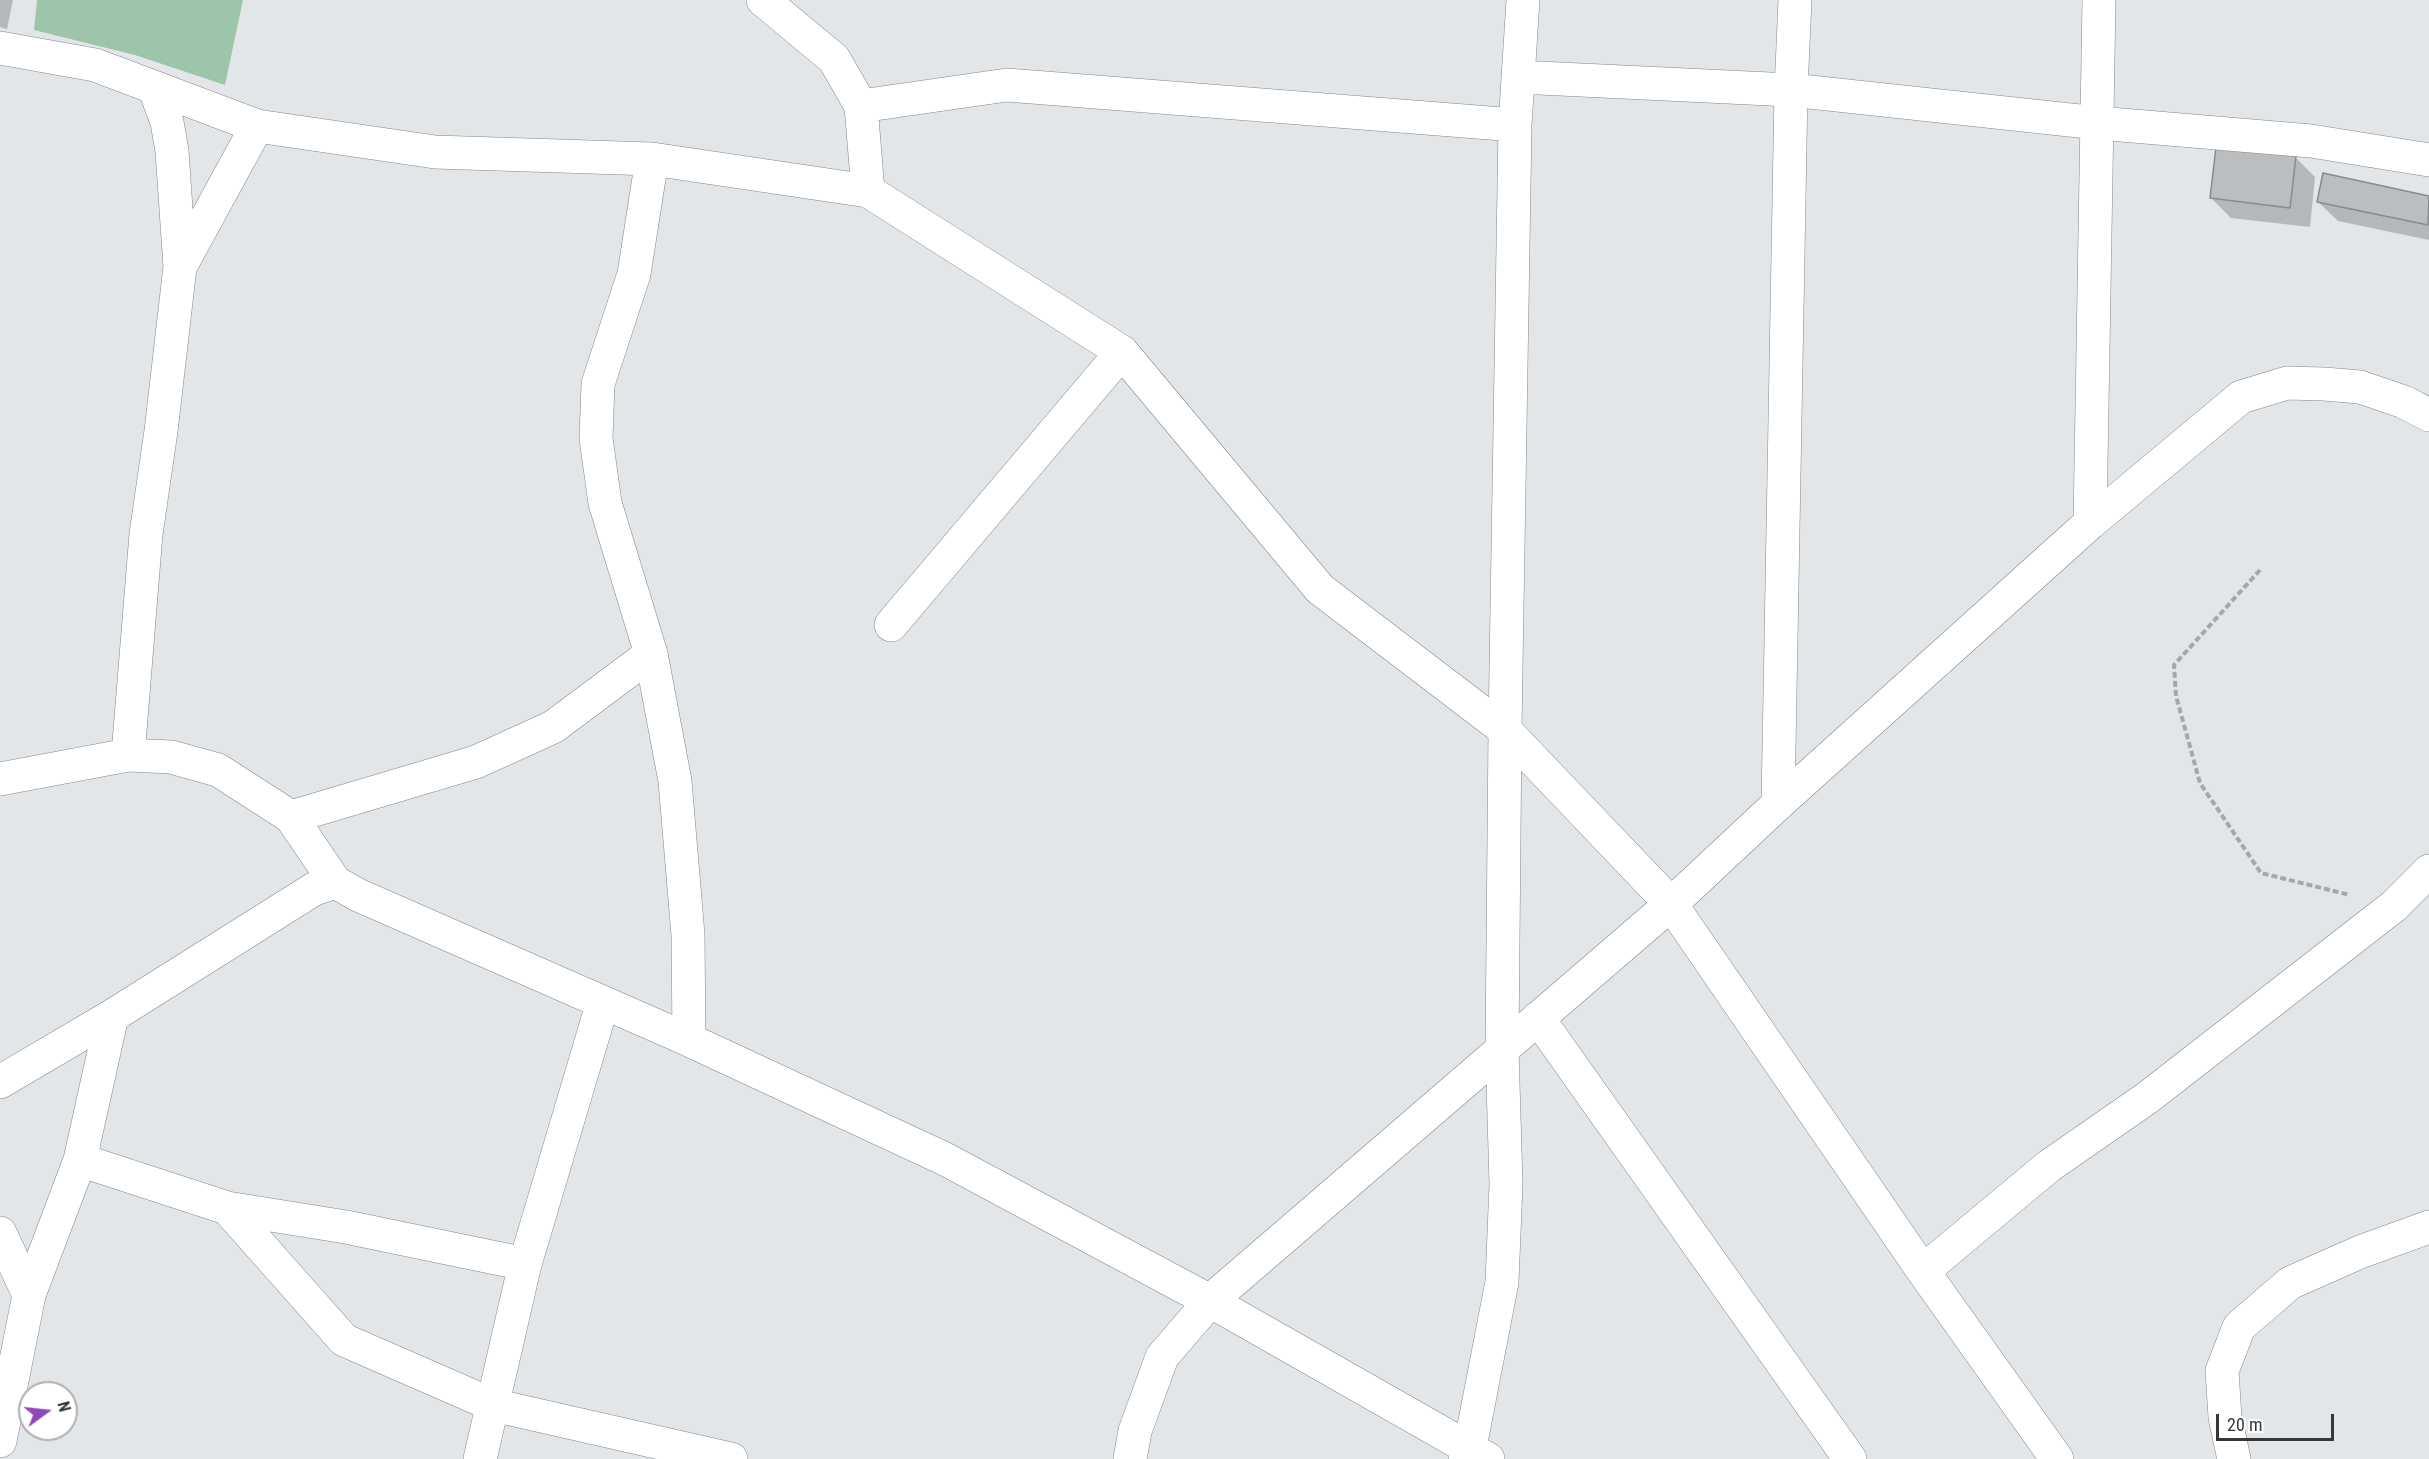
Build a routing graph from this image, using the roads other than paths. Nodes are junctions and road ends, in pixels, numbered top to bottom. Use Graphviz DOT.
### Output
graph roads {
  1 [pos="763,0"];
  2 [pos="1523,0"];
  3 [pos="1795,0"];
  4 [pos="2099,0"];
  5 [pos="0,48"];
  6 [pos="1518,77"];
  7 [pos="154,87"];
  8 [pos="1791,90"];
  9 [pos="861,106"];
  10 [pos="2098,123"];
  11 [pos="1515,125"];
  12 [pos="256,126"];
  13 [pos="652,159"];
  14 [pos="2429,160"];
  15 [pos="868,191"];
  16 [pos="180,267"];
  17 [pos="1122,352"];
  18 [pos="2429,415"];
  19 [pos="2090,523"];
  20 [pos="891,625"];
  21 [pos="651,654"];
  22 [pos="1505,730"];
  23 [pos="128,755"];
  24 [pos="0,779"];
  25 [pos="1778,804"];
  26 [pos="291,817"];
  27 [pos="2429,871"];
  28 [pos="335,882"];
  29 [pos="1671,904"];
  30 [pos="603,1002"];
  31 [pos="112,1016"];
  32 [pos="1538,1018"];
  33 [pos="689,1040"];
  34 [pos="1502,1049"];
  35 [pos="0,1082"];
  36 [pos="80,1160"];
  37 [pos="226,1208"];
  38 [pos="2429,1227"];
  39 [pos="0,1233"];
  40 [pos="525,1264"];
  41 [pos="1923,1270"];
  42 [pos="29,1295"];
  43 [pos="1210,1300"];
  44 [pos="493,1405"];
  45 [pos="0,1441"];
  46 [pos="1474,1455"];
  47 [pos="480,1459"];
  48 [pos="731,1459"];
  49 [pos="1130,1459"];
  50 [pos="1850,1459"];
  51 [pos="2057,1459"];
  52 [pos="2234,1459"];
  1 -- 9 [label="street"];
  2 -- 6 [label="street"];
  3 -- 8 [label="street"];
  4 -- 10 [label="street"];
  5 -- 7 [label="street"];
  6 -- 8 [label="street"];
  6 -- 11 [label="street"];
  7 -- 12 [label="street"];
  7 -- 16 [label="street"];
  8 -- 10 [label="street"];
  8 -- 25 [label="street"];
  9 -- 11 [label="street"];
  9 -- 15 [label="street"];
  10 -- 14 [label="street"];
  10 -- 19 [label="street"];
  11 -- 22 [label="street"];
  12 -- 13 [label="street"];
  12 -- 16 [label="street"];
  13 -- 15 [label="street"];
  13 -- 21 [label="street"];
  15 -- 17 [label="street"];
  16 -- 23 [label="street"];
  17 -- 20 [label="street"];
  17 -- 22 [label="street"];
  18 -- 19 [label="street"];
  19 -- 25 [label="street"];
  21 -- 26 [label="street"];
  21 -- 33 [label="street"];
  22 -- 29 [label="street"];
  22 -- 34 [label="street"];
  23 -- 24 [label="street"];
  23 -- 26 [label="street"];
  25 -- 29 [label="street"];
  26 -- 28 [label="street"];
  27 -- 41 [label="street"];
  28 -- 30 [label="street"];
  28 -- 31 [label="street"];
  29 -- 32 [label="street"];
  29 -- 41 [label="street"];
  30 -- 33 [label="street"];
  30 -- 40 [label="street"];
  31 -- 35 [label="street"];
  31 -- 36 [label="street"];
  32 -- 34 [label="street"];
  32 -- 50 [label="street"];
  33 -- 43 [label="street"];
  34 -- 43 [label="street"];
  34 -- 46 [label="street"];
  36 -- 37 [label="street"];
  36 -- 42 [label="street"];
  37 -- 40 [label="street"];
  37 -- 44 [label="street"];
  38 -- 52 [label="street"];
  39 -- 42 [label="street"];
  40 -- 44 [label="street"];
  41 -- 51 [label="street"];
  42 -- 45 [label="street"];
  43 -- 46 [label="street"];
  43 -- 49 [label="street"];
  44 -- 47 [label="street"];
  44 -- 48 [label="street"];
}
